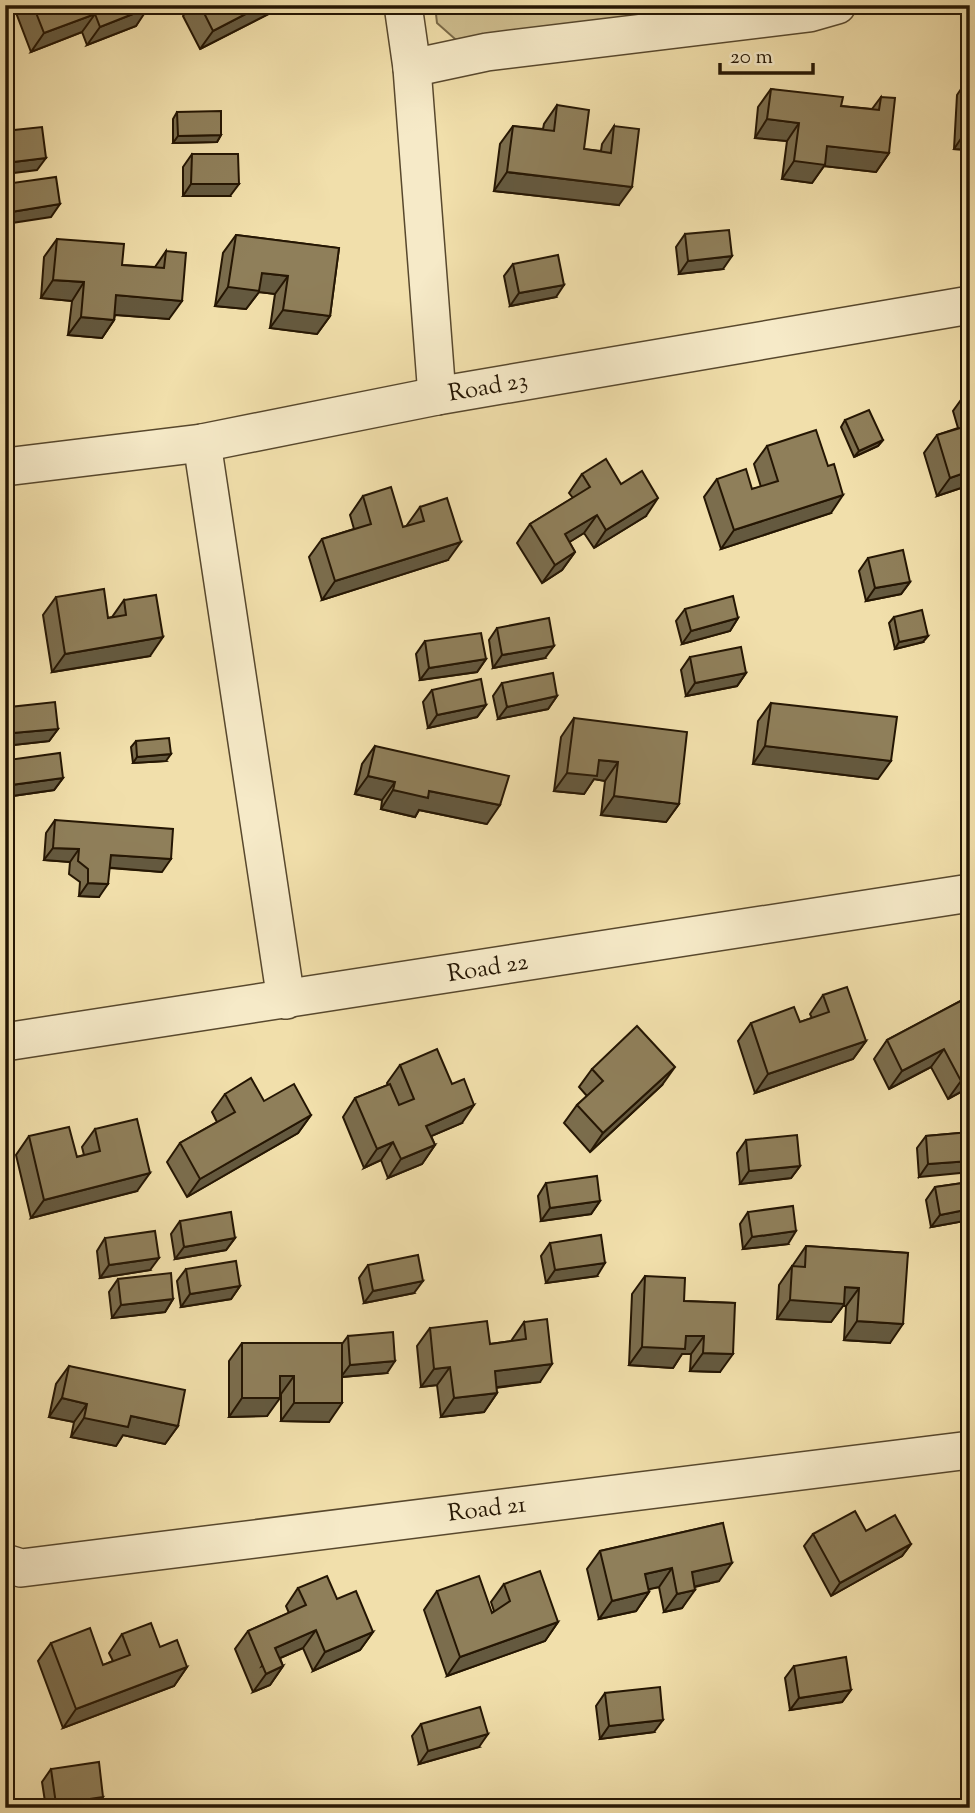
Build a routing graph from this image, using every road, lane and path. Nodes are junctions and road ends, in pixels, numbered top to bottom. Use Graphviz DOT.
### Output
graph roads {
  1 [pos="403,5"];
  2 [pos="837,5"];
  3 [pos="412,68"];
  4 [pos="970,305"];
  5 [pos="437,396"];
  6 [pos="202,443"];
  7 [pos="5,467"];
  8 [pos="970,893"];
  9 [pos="286,1000"];
  10 [pos="5,1042"];
  11 [pos="970,1450"];
  12 [pos="5,1563"];
  1 -- 3 [label="street"];
  2 -- 3 [label="street"];
  3 -- 5 [label="street"];
  4 -- 5 [label="street, Road 23"];
  5 -- 6 [label="street, Road 23"];
  6 -- 7 [label="street, Road 23"];
  6 -- 9 [label="street"];
  8 -- 9 [label="street, Road 22"];
  9 -- 10 [label="street, Road 22"];
  11 -- 12 [label="street, Road 21"];
}
